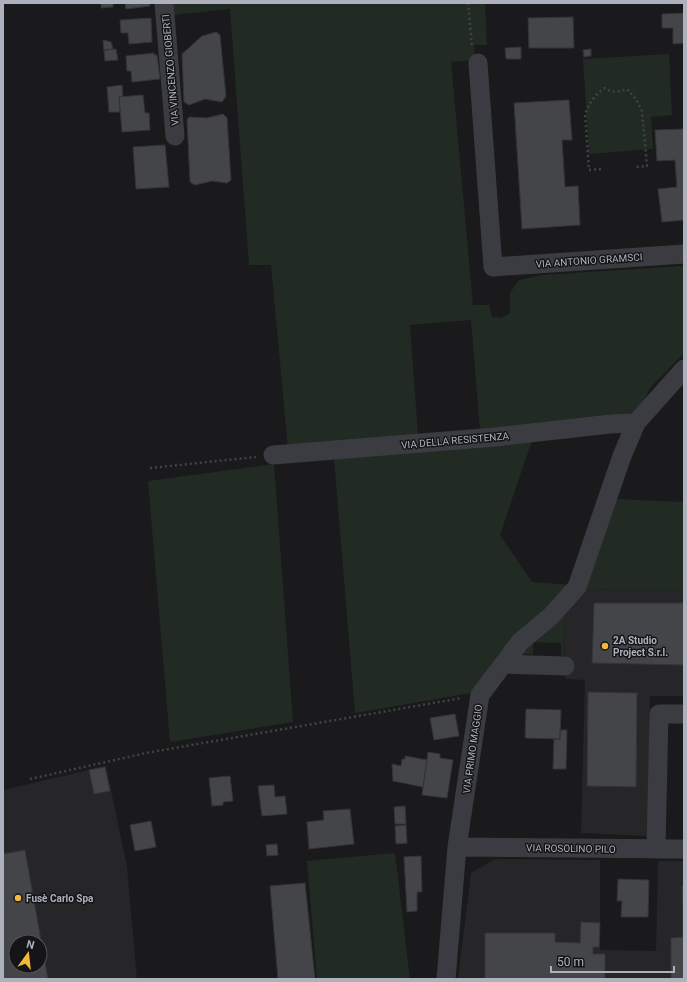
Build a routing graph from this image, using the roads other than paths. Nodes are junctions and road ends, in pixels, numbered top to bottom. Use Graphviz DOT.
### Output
graph roads {
  1 [pos="164,3"];
  2 [pos="478,64"];
  3 [pos="175,136"];
  4 [pos="684,254"];
  5 [pos="684,369"];
  6 [pos="636,423"];
  7 [pos="273,456"];
  8 [pos="503,664"];
  9 [pos="564,666"];
  10 [pos="684,714"];
  11 [pos="458,847"];
  12 [pos="656,849"];
  13 [pos="684,849"];
  14 [pos="446,979"];
  1 -- 3 [label="street, VIA VINCENZO GIOBERTI"];
  2 -- 4 [label="street, VIA ANTONIO GRAMSCI"];
  5 -- 6 [label="street, VIA PRIMO MAGGIO"];
  6 -- 7 [label="street, VIA DELLA RESISTENZA"];
  6 -- 8 [label="street, VIA PRIMO MAGGIO"];
  8 -- 9 [label="street"];
  8 -- 11 [label="street, VIA PRIMO MAGGIO"];
  10 -- 12 [label="street"];
  11 -- 12 [label="street, VIA ROSOLINO PILO"];
  11 -- 14 [label="street, VIA PRIMO MAGGIO"];
  12 -- 13 [label="street, VIA ROSOLINO PILO"];
}
